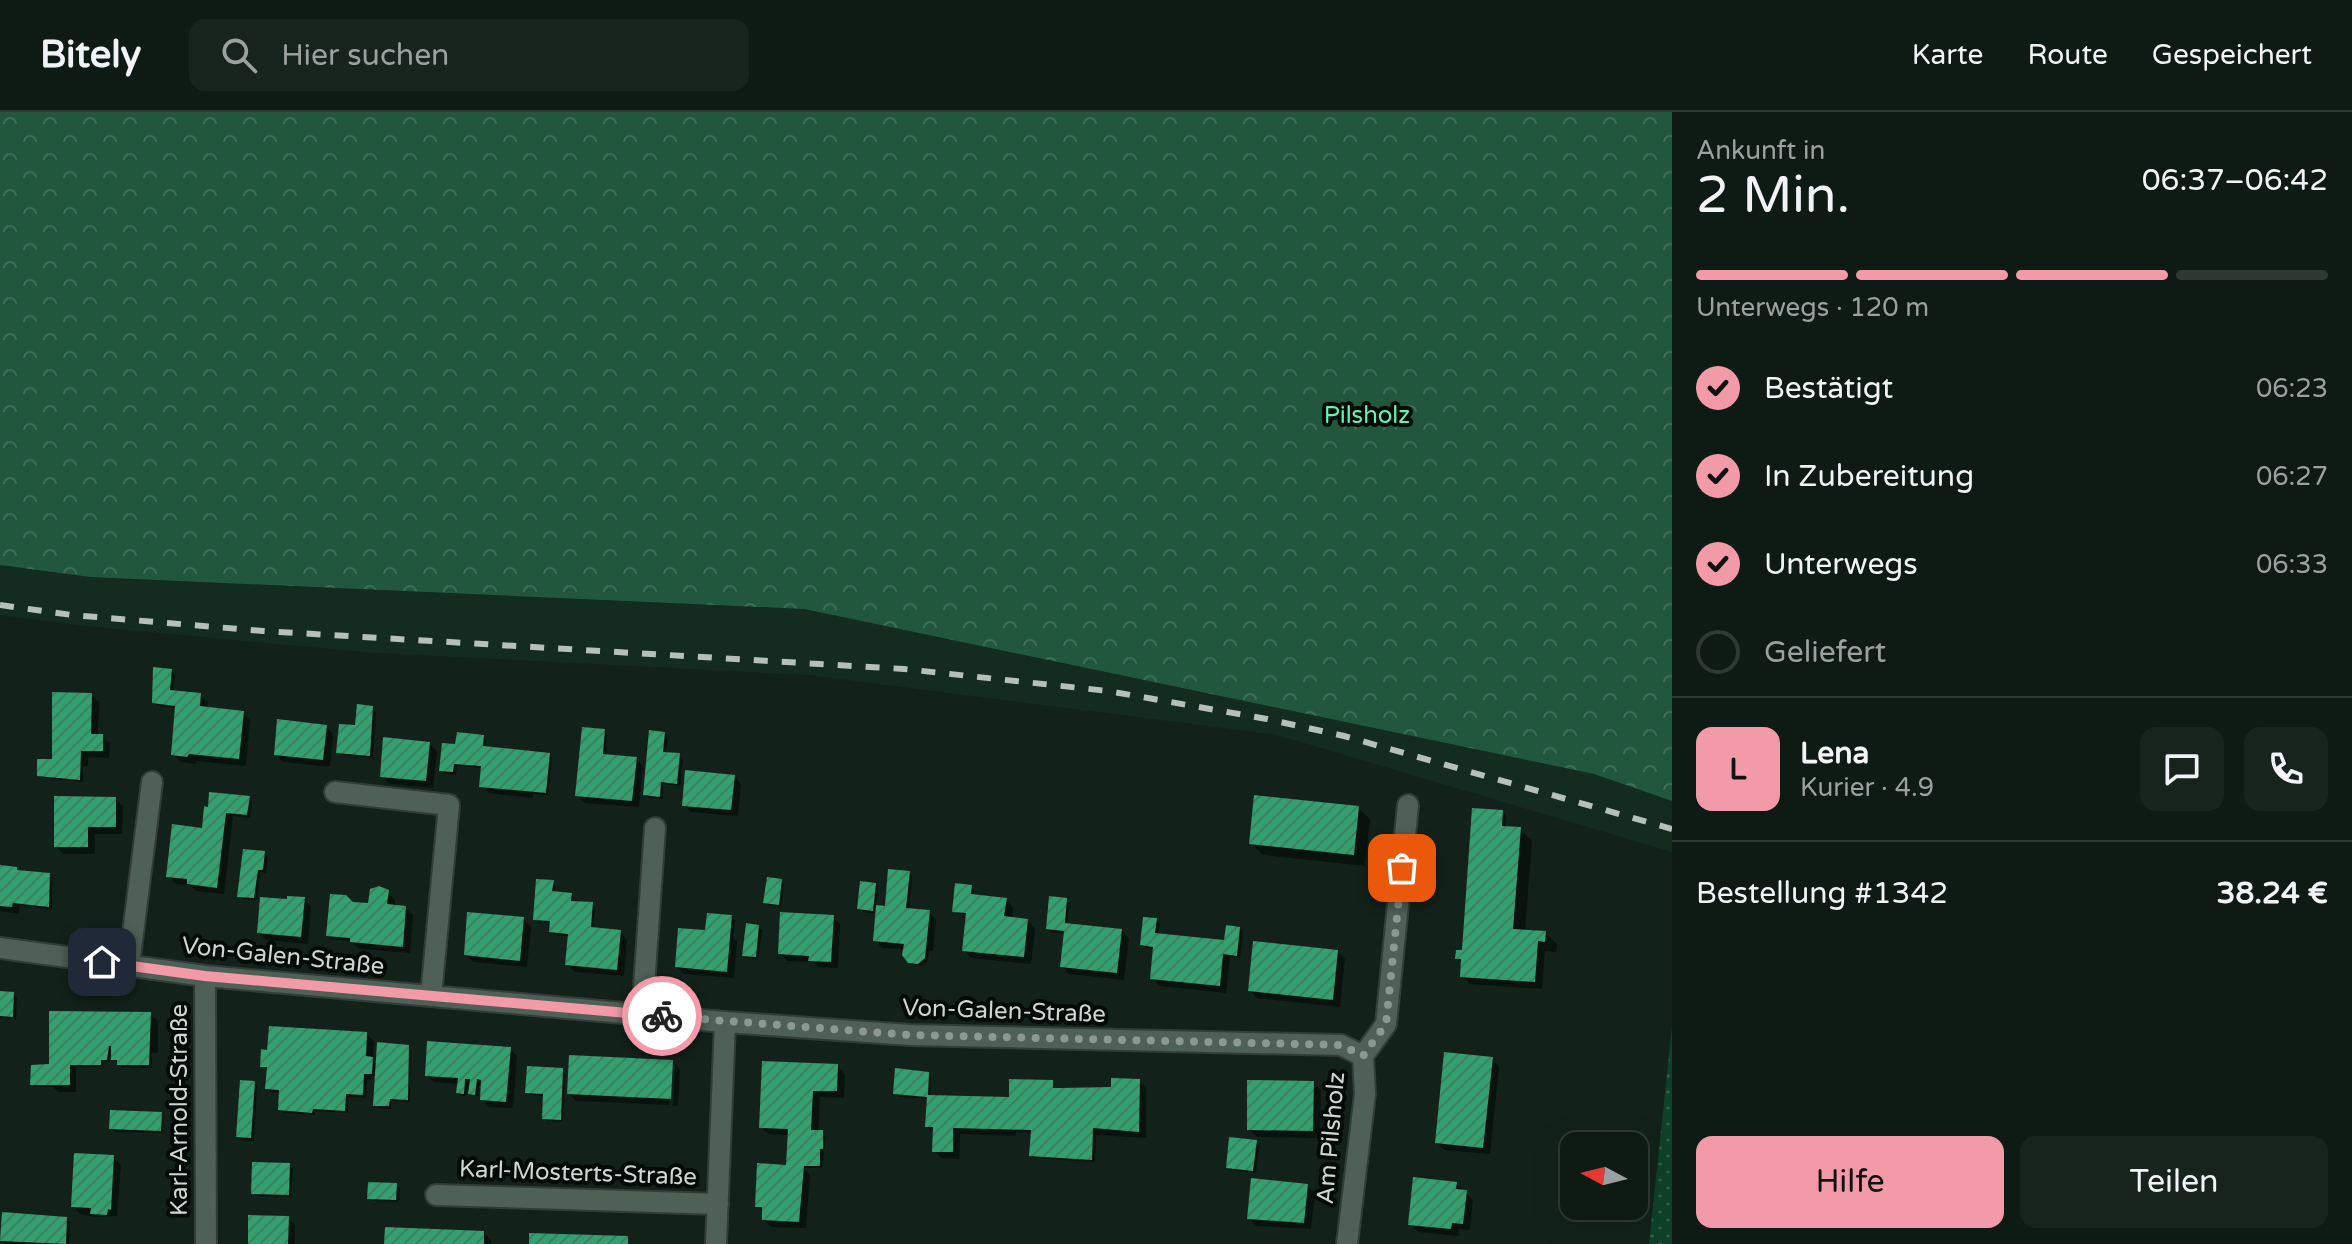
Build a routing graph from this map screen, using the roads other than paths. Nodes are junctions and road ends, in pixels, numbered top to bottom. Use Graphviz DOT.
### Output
graph roads {
  1 [pos="152,782"];
  2 [pos="335,792"];
  3 [pos="1408,805"];
  4 [pos="655,828"];
  5 [pos="0,948"];
  6 [pos="129,965"];
  7 [pos="205,976"];
  8 [pos="431,996"];
  9 [pos="642,1015"];
  10 [pos="725,1022"];
  11 [pos="1363,1056"];
  12 [pos="436,1195"];
  13 [pos="718,1204"];
  14 [pos="206,1244"];
  15 [pos="716,1244"];
  16 [pos="1347,1244"];
  1 -- 6 [label="street"];
  2 -- 8 [label="street"];
  3 -- 11 [label="street, Am Pilsholz"];
  4 -- 9 [label="street"];
  5 -- 6 [label="street, Von-Galen-Straße"];
  6 -- 7 [label="street, Von-Galen-Straße"];
  7 -- 8 [label="street, Von-Galen-Straße"];
  7 -- 14 [label="street, Karl-Arnold-Straße"];
  8 -- 9 [label="street, Von-Galen-Straße"];
  9 -- 10 [label="street, Von-Galen-Straße"];
  10 -- 11 [label="street, Von-Galen-Straße"];
  10 -- 13 [label="street, Karl-Mosterts-Straße"];
  11 -- 16 [label="street, Am Pilsholz"];
  12 -- 13 [label="street, Karl-Mosterts-Straße"];
  13 -- 15 [label="street, Karl-Mosterts-Straße"];
}
